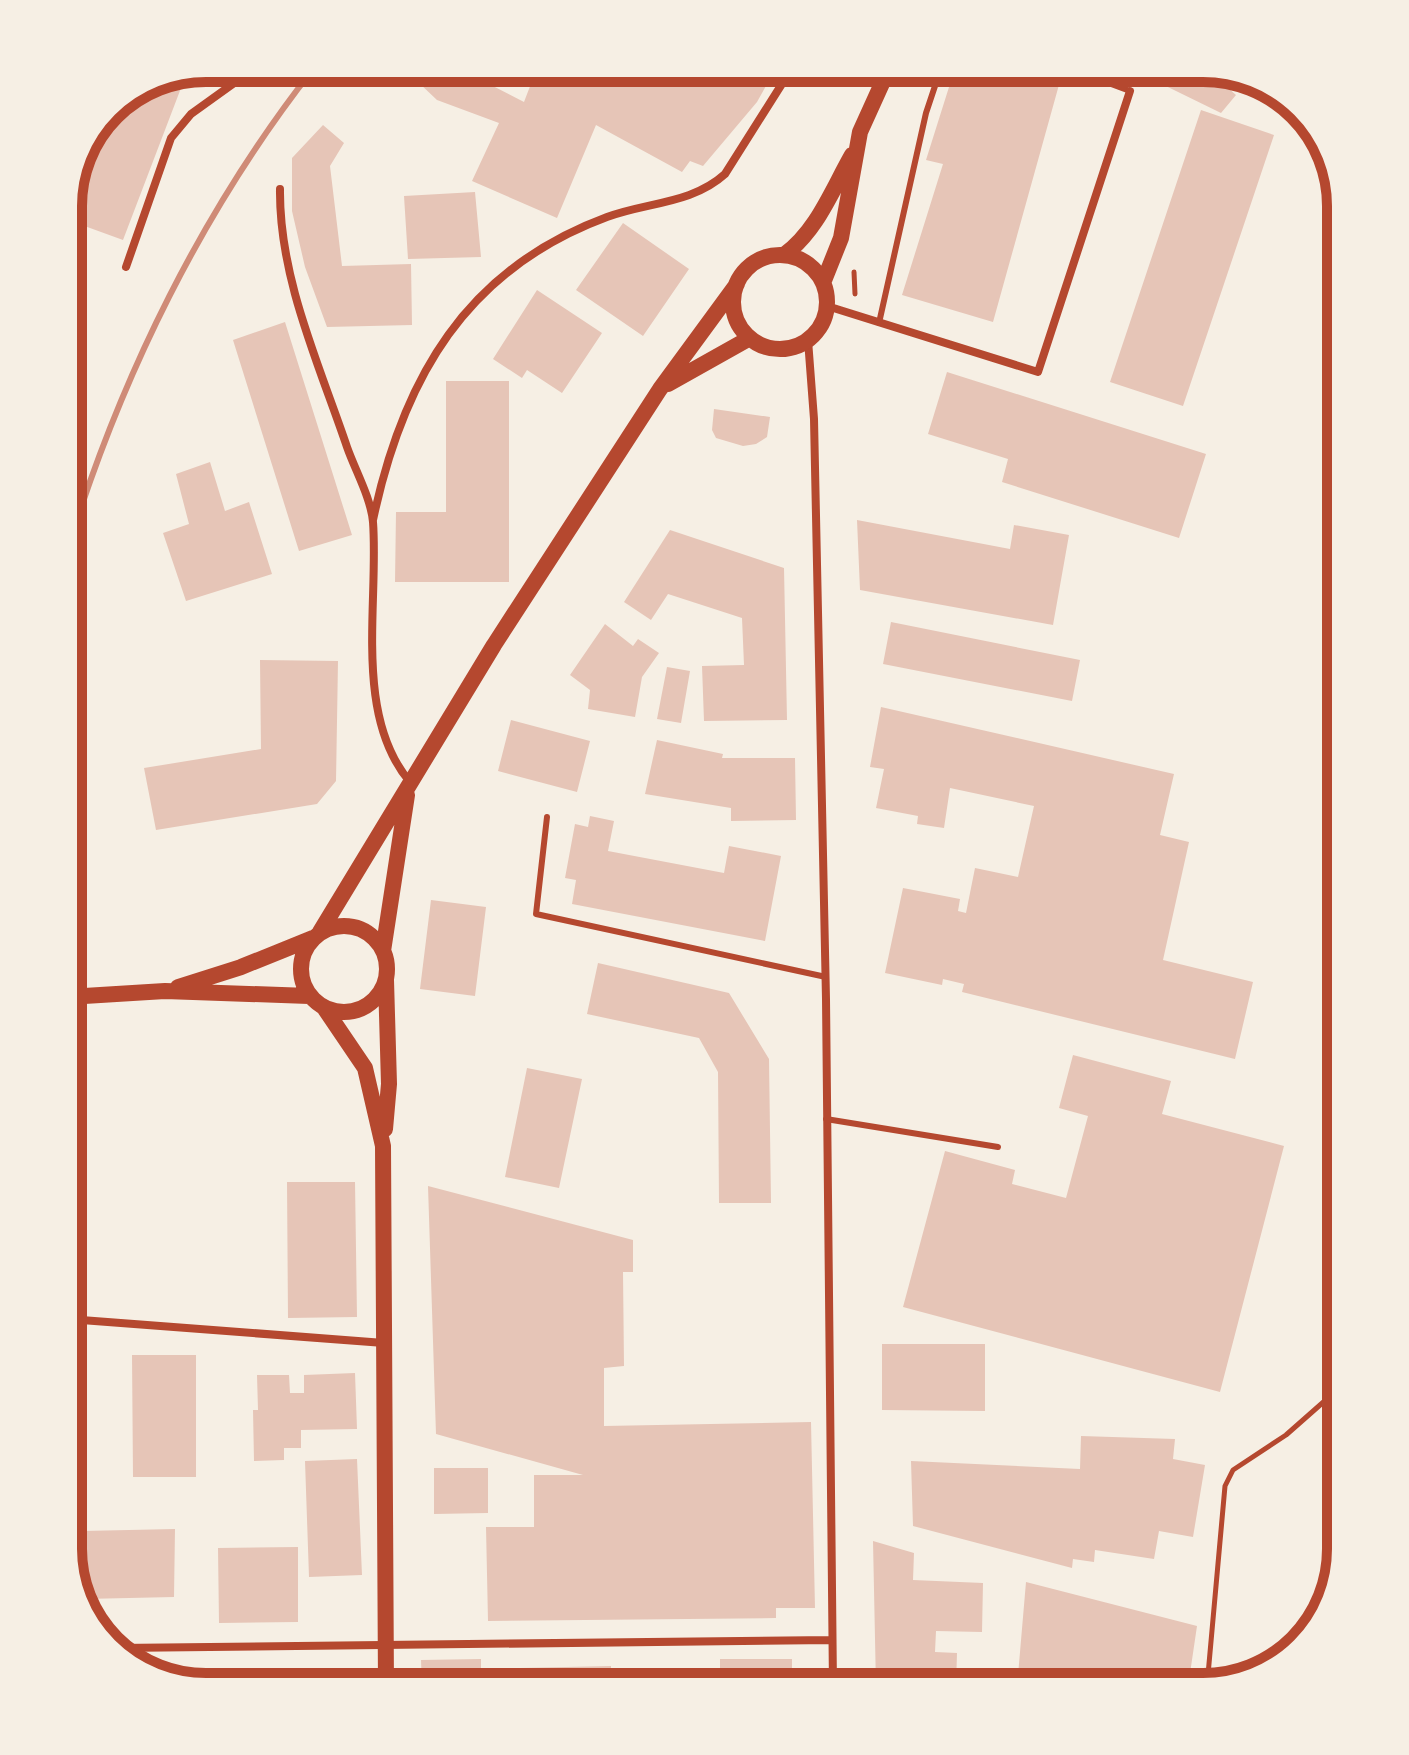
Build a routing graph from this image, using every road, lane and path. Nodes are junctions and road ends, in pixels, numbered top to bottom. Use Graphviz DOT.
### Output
graph roads {
  1 [pos="236,82"];
  2 [pos="783,82"];
  3 [pos="882,82"];
  4 [pos="936,82"];
  5 [pos="1106,82"];
  6 [pos="1130,91"];
  7 [pos="856,147"];
  8 [pos="280,189"];
  9 [pos="784,255"];
  10 [pos="126,267"];
  11 [pos="823,283"];
  12 [pos="737,284"];
  13 [pos="827,306"];
  14 [pos="879,323"];
  15 [pos="750,338"];
  16 [pos="808,340"];
  17 [pos="660,389"];
  18 [pos="373,520"];
  19 [pos="410,782"];
  20 [pos="547,817"];
  21 [pos="317,935"];
  22 [pos="383,951"];
  23 [pos="826,977"];
  24 [pos="386,979"];
  25 [pos="165,991"];
  26 [pos="82,996"];
  27 [pos="309,996"];
  28 [pos="325,1009"];
  29 [pos="826,1119"];
  30 [pos="383,1146"];
  31 [pos="998,1147"];
  32 [pos="82,1320"];
  33 [pos="384,1343"];
  34 [pos="1327,1399"];
  35 [pos="832,1640"];
  36 [pos="385,1645"];
  37 [pos="132,1648"];
  38 [pos="386,1673"];
  39 [pos="833,1673"];
  40 [pos="1208,1673"];
  1 -- 10 [label="street"];
  2 -- 18 [label="street"];
  3 -- 7 [label="main road"];
  4 -- 14 [label="lane"];
  5 -- 6 [label="lane"];
  6 -- 14 [label="street"];
  7 -- 9 [label="main road"];
  7 -- 11 [label="main road"];
  8 -- 18 [label="street"];
  9 -- 11 [label="main road"];
  9 -- 12 [label="main road"];
  11 -- 13 [label="main road"];
  12 -- 15 [label="main road"];
  12 -- 17 [label="main road"];
  13 -- 14 [label="street"];
  13 -- 16 [label="main road"];
  15 -- 16 [label="main road"];
  15 -- 17 [label="main road"];
  16 -- 23 [label="street"];
  17 -- 19 [label="main road"];
  18 -- 19 [label="street"];
  19 -- 21 [label="main road"];
  19 -- 22 [label="main road"];
  20 -- 23 [label="lane"];
  21 -- 22 [label="main road"];
  21 -- 25 [label="main road"];
  21 -- 27 [label="main road"];
  22 -- 24 [label="main road"];
  23 -- 29 [label="street"];
  24 -- 28 [label="main road"];
  24 -- 30 [label="main road"];
  25 -- 26 [label="main road"];
  25 -- 27 [label="main road"];
  27 -- 28 [label="main road"];
  28 -- 30 [label="main road"];
  29 -- 31 [label="lane"];
  29 -- 35 [label="street"];
  30 -- 33 [label="main road"];
  32 -- 33 [label="street"];
  33 -- 36 [label="main road"];
  34 -- 40 [label="path"];
  35 -- 36 [label="street"];
  35 -- 39 [label="street"];
  36 -- 37 [label="street"];
  36 -- 38 [label="main road"];
}
